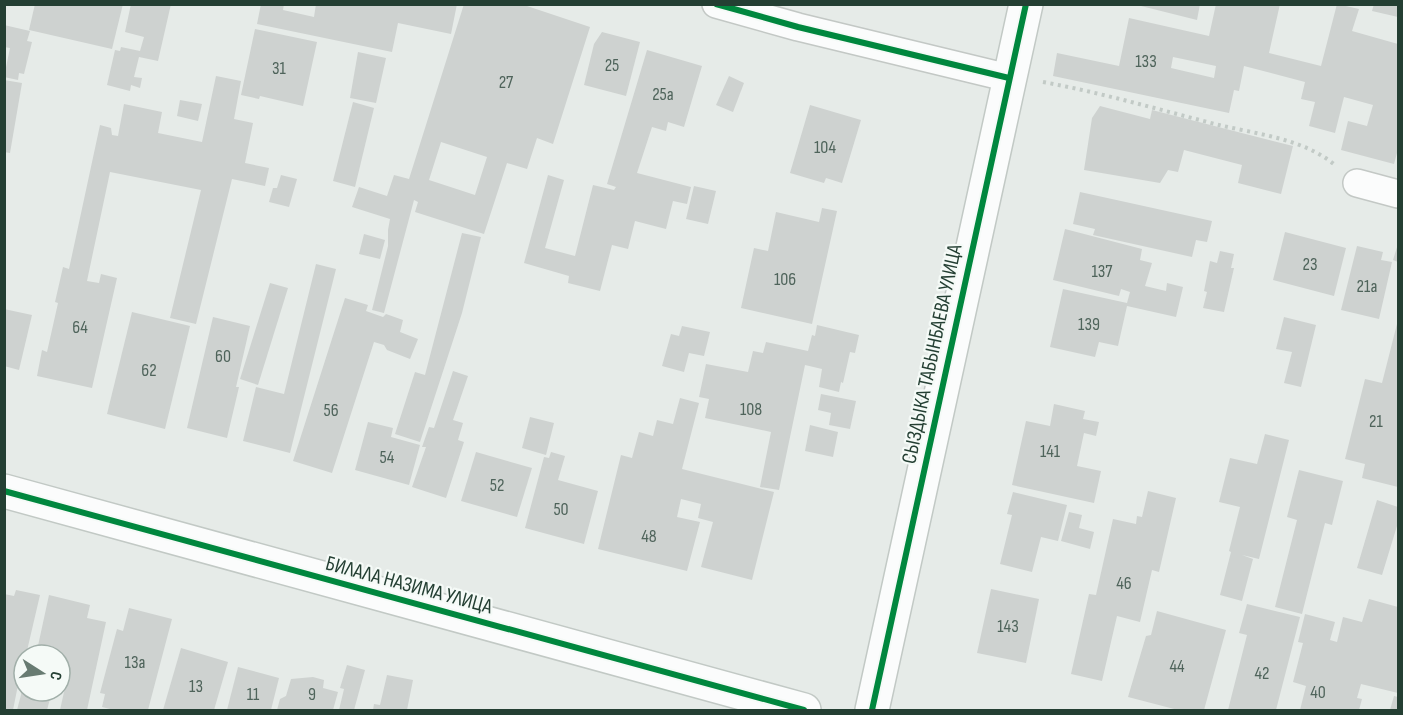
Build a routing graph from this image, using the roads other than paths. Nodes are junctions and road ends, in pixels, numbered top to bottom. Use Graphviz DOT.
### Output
graph roads {
  1 [pos="716,4"];
  2 [pos="1026,4"];
  3 [pos="1009,78"];
  4 [pos="1357,183"];
  5 [pos="1398,194"];
  6 [pos="4,491"];
  7 [pos="804,711"];
  8 [pos="872,711"];
  1 -- 3 [label="street"];
  2 -- 3 [label="street, СЫЗДЫКА ТАБЫНБАЕВА УЛИЦА"];
  3 -- 8 [label="street, СЫЗДЫКА ТАБЫНБАЕВА УЛИЦА"];
  4 -- 5 [label="street"];
  6 -- 7 [label="street, БИЛАЛА НАЗИМА УЛИЦА"];
}
